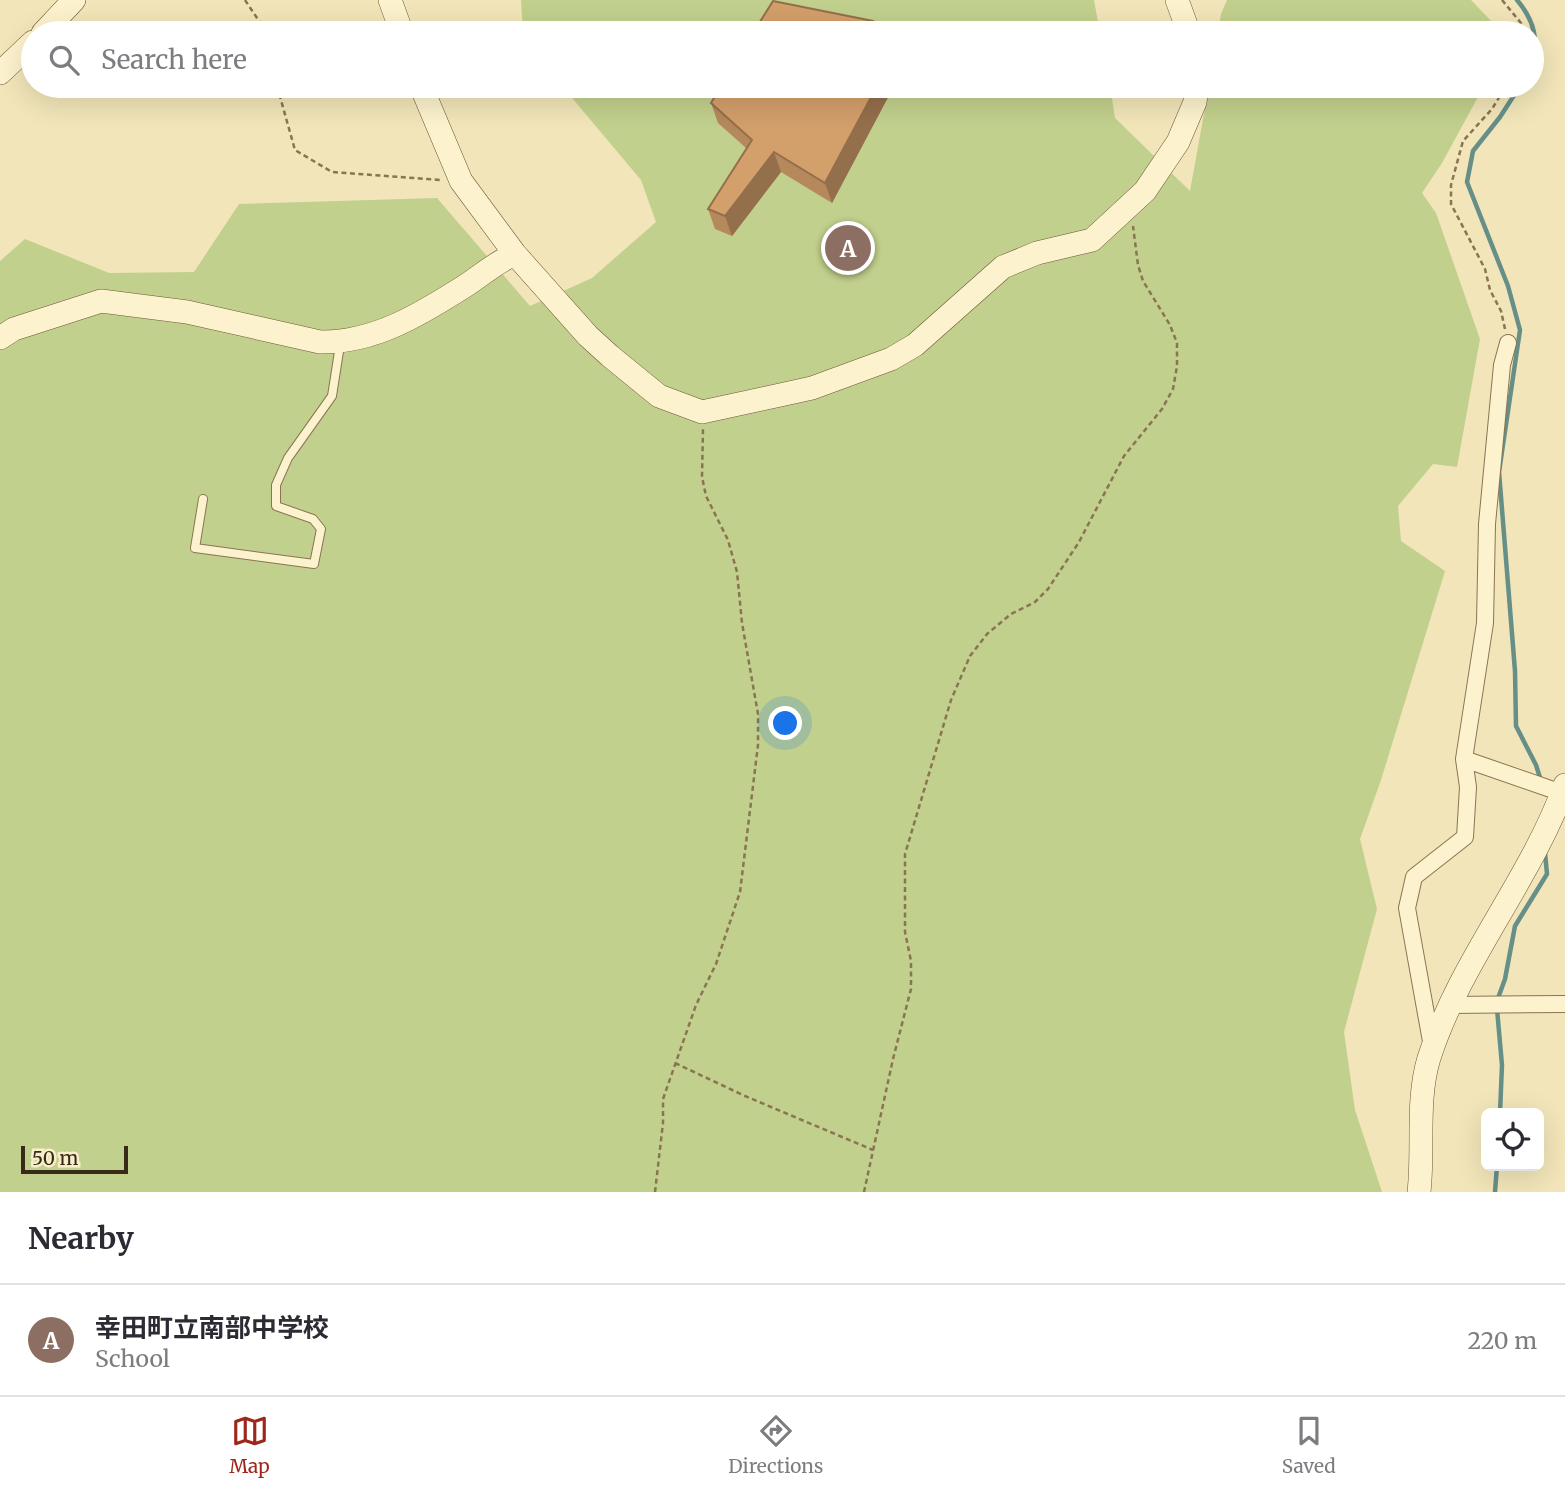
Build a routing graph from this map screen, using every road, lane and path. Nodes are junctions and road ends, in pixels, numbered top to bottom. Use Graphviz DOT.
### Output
graph roads {
  1 [pos="245,0"];
  2 [pos="390,0"];
  3 [pos="1177,0"];
  4 [pos="1502,0"];
  5 [pos="68,1"];
  6 [pos="52,21"];
  7 [pos="259,21"];
  8 [pos="398,21"];
  9 [pos="1185,21"];
  10 [pos="1519,21"];
  11 [pos="21,54"];
  12 [pos="0,73"];
  13 [pos="280,98"];
  14 [pos="426,98"];
  15 [pos="1196,98"];
  16 [pos="1499,98"];
  17 [pos="461,181"];
  18 [pos="1131,205"];
  19 [pos="515,254"];
  20 [pos="0,338"];
  21 [pos="341,342"];
  22 [pos="1508,343"];
  23 [pos="702,412"];
  24 [pos="203,499"];
  25 [pos="1464,759"];
  26 [pos="1563,789"];
  27 [pos="1565,1004"];
  28 [pos="1449,1005"];
  29 [pos="1433,1049"];
  30 [pos="675,1063"];
  31 [pos="873,1150"];
  32 [pos="655,1192"];
  33 [pos="864,1192"];
  34 [pos="1419,1192"];
  1 -- 7 [label="path"];
  2 -- 8 [label="street"];
  3 -- 9 [label="street"];
  4 -- 10 [label="path"];
  5 -- 6 [label="street"];
  11 -- 12 [label="street"];
  13 -- 17 [label="path"];
  14 -- 17 [label="street"];
  15 -- 18 [label="street"];
  16 -- 22 [label="path"];
  17 -- 19 [label="street"];
  18 -- 23 [label="street"];
  18 -- 31 [label="path"];
  19 -- 21 [label="street"];
  19 -- 23 [label="street"];
  20 -- 21 [label="street"];
  21 -- 24 [label="lane"];
  22 -- 25 [label="street"];
  23 -- 30 [label="path"];
  25 -- 26 [label="street"];
  25 -- 29 [label="street"];
  26 -- 28 [label="street"];
  27 -- 28 [label="street"];
  28 -- 29 [label="street"];
  29 -- 34 [label="street"];
  30 -- 31 [label="path"];
  30 -- 32 [label="path"];
  31 -- 33 [label="path"];
}
